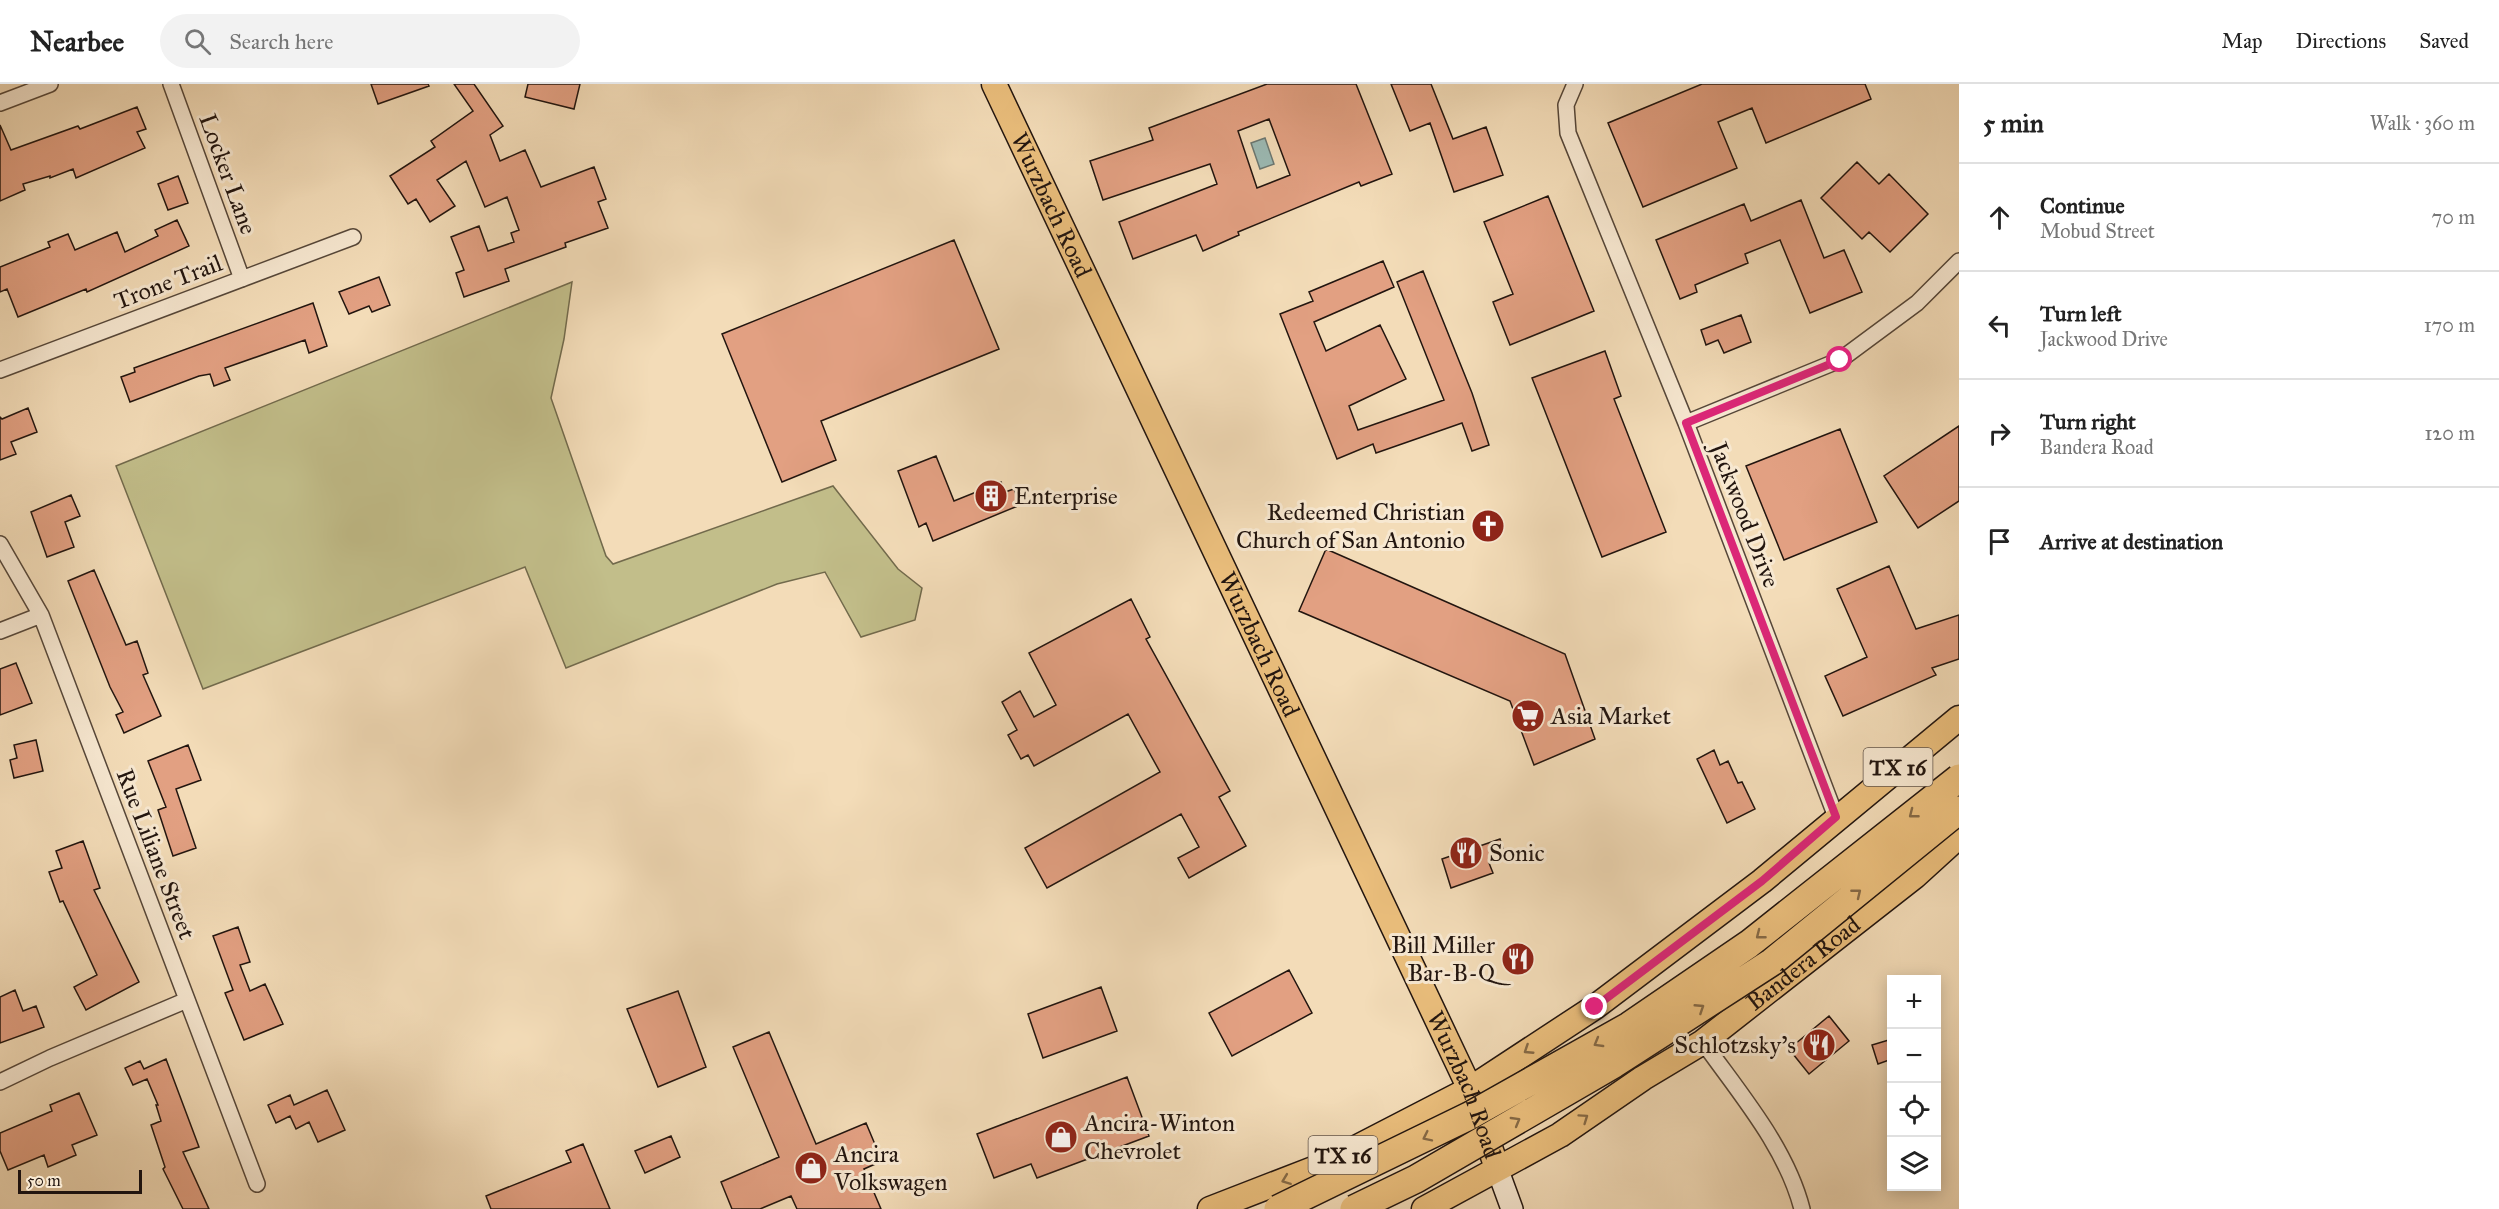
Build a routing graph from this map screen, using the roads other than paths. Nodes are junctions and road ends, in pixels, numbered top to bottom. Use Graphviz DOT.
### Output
graph roads {
  1 [pos="50,84"];
  2 [pos="171,84"];
  3 [pos="994,84"];
  4 [pos="1572,89"];
  5 [pos="0,103"];
  6 [pos="353,237"];
  7 [pos="1959,261"];
  8 [pos="242,279"];
  9 [pos="0,369"];
  10 [pos="1686,423"];
  11 [pos="0,544"];
  12 [pos="41,615"];
  13 [pos="0,631"];
  14 [pos="1959,718"];
  15 [pos="1959,778"];
  16 [pos="1959,810"];
  17 [pos="1836,817"];
  18 [pos="1959,836"];
  19 [pos="187,1000"];
  20 [pos="1703,1042"];
  21 [pos="0,1082"];
  22 [pos="1470,1089"];
  23 [pos="1497,1168"];
  24 [pos="257,1184"];
  25 [pos="1210,1209"];
  26 [pos="1278,1209"];
  27 [pos="1354,1209"];
  28 [pos="1424,1209"];
  29 [pos="1512,1209"];
  30 [pos="1802,1209"];
  1 -- 5 [label="street"];
  2 -- 8 [label="street, Locker Lane"];
  3 -- 22 [label="main road, Wurzbach Road"];
  4 -- 10 [label="street, Jackwood Drive"];
  6 -- 8 [label="street, Trone Trail"];
  7 -- 10 [label="street"];
  8 -- 9 [label="street, Trone Trail"];
  10 -- 17 [label="street, Jackwood Drive"];
  11 -- 12 [label="street, Rue Liliane Street"];
  12 -- 13 [label="street"];
  12 -- 19 [label="street, Rue Liliane Street"];
  14 -- 17 [label="main road, TX 16"];
  15 -- 26 [label="highway, one-way, bridge"];
  27 -- 16 [label="highway, one-way, bridge"];
  17 -- 22 [label="main road, TX 16, one-way"];
  18 -- 20 [label="main road, Bandera Road"];
  19 -- 21 [label="street"];
  19 -- 24 [label="street, Rue Liliane Street"];
  23 -- 20 [label="main road, Bandera Road, one-way"];
  20 -- 30 [label="street"];
  22 -- 23 [label="main road, Wurzbach Road"];
  22 -- 25 [label="main road, TX 16, one-way"];
  23 -- 28 [label="main road, Bandera Road"];
  23 -- 29 [label="main road, Wurzbach Road"];
}
